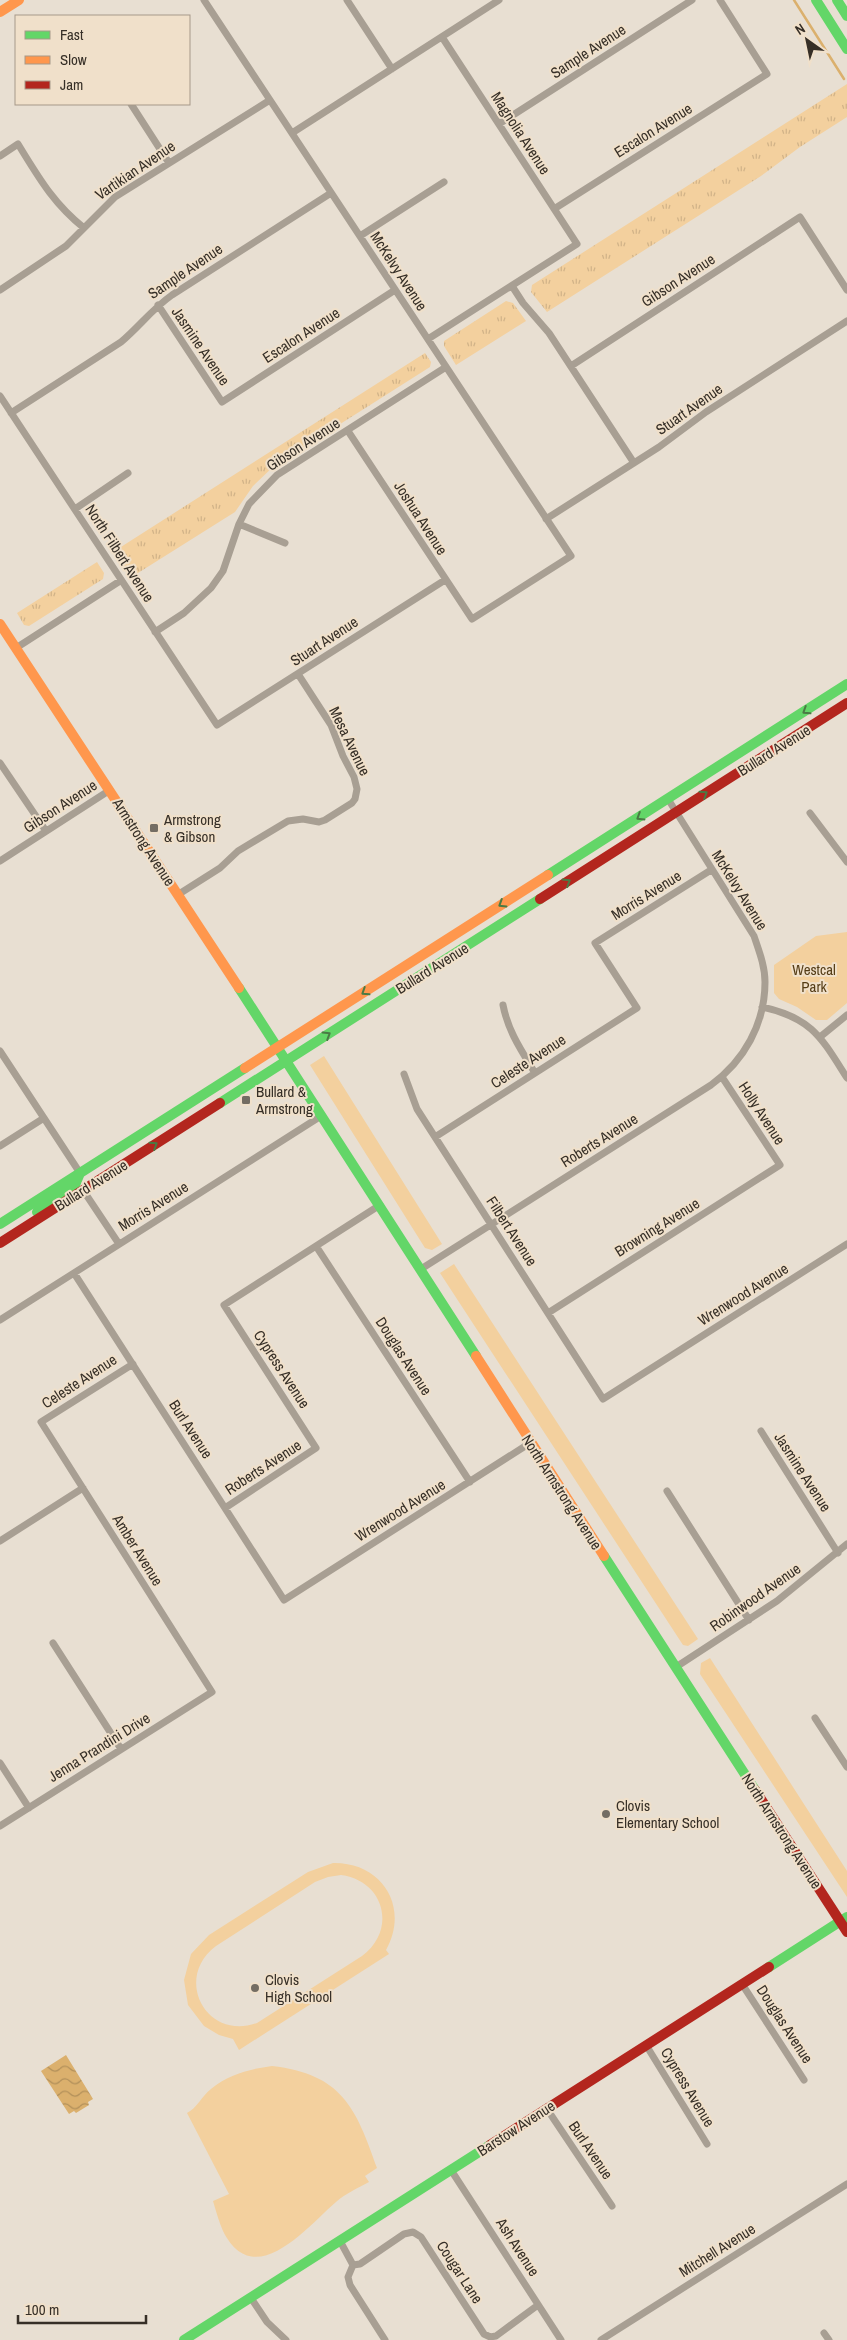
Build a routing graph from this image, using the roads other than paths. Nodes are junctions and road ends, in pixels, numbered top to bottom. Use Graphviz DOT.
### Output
graph roads {
  1 [pos="19,0"];
  2 [pos="204,0"];
  3 [pos="347,0"];
  4 [pos="500,0"];
  5 [pos="692,0"];
  6 [pos="720,0"];
  7 [pos="816,0"];
  8 [pos="837,0"];
  9 [pos="0,12"];
  10 [pos="847,16"];
  11 [pos="442,37"];
  12 [pos="847,49"];
  13 [pos="392,68"];
  14 [pos="270,100"];
  15 [pos="133,105"];
  16 [pos="498,124"];
  17 [pos="292,133"];
  18 [pos="0,156"];
  19 [pos="169,163"];
  20 [pos="444,182"];
  21 [pos="331,193"];
  22 [pos="554,209"];
  23 [pos="84,228"];
  24 [pos="360,236"];
  25 [pos="512,286"];
  26 [pos="0,290"];
  27 [pos="395,290"];
  28 [pos="847,290"];
  29 [pos="158,305"];
  30 [pos="847,321"];
  31 [pos="428,339"];
  32 [pos="571,366"];
  33 [pos="446,367"];
  34 [pos="0,396"];
  35 [pos="222,402"];
  36 [pos="11,413"];
  37 [pos="348,431"];
  38 [pos="634,463"];
  39 [pos="128,473"];
  40 [pos="75,509"];
  41 [pos="546,519"];
  42 [pos="239,524"];
  43 [pos="285,543"];
  44 [pos="445,580"];
  45 [pos="120,581"];
  46 [pos="472,619"];
  47 [pos="0,624"];
  48 [pos="155,632"];
  49 [pos="16,648"];
  50 [pos="298,674"];
  51 [pos="847,684"];
  52 [pos="847,703"];
  53 [pos="217,725"];
  54 [pos="0,763"];
  55 [pos="110,790"];
  56 [pos="668,799"];
  57 [pos="676,812"];
  58 [pos="810,813"];
  59 [pos="46,831"];
  60 [pos="0,861"];
  61 [pos="847,862"];
  62 [pos="711,870"];
  63 [pos="178,894"];
  64 [pos="503,1005"];
  65 [pos="762,1007"];
  66 [pos="636,1008"];
  67 [pos="847,1015"];
  68 [pos="820,1037"];
  69 [pos="277,1048"];
  70 [pos="0,1050"];
  71 [pos="286,1061"];
  72 [pos="535,1072"];
  73 [pos="404,1074"];
  74 [pos="722,1077"];
  75 [pos="847,1078"];
  76 [pos="321,1116"];
  77 [pos="44,1118"];
  78 [pos="435,1137"];
  79 [pos="0,1146"];
  80 [pos="780,1165"];
  81 [pos="80,1173"];
  82 [pos="83,1190"];
  83 [pos="380,1205"];
  84 [pos="0,1224"];
  85 [pos="492,1224"];
  86 [pos="17,1232"];
  87 [pos="0,1243"];
  88 [pos="119,1244"];
  89 [pos="847,1244"];
  90 [pos="316,1246"];
  91 [pos="421,1269"];
  92 [pos="74,1273"];
  93 [pos="548,1312"];
  94 [pos="0,1320"];
  95 [pos="132,1364"];
  96 [pos="604,1399"];
  97 [pos="41,1422"];
  98 [pos="761,1431"];
  99 [pos="530,1443"];
  100 [pos="316,1448"];
  101 [pos="470,1482"];
  102 [pos="83,1488"];
  103 [pos="667,1491"];
  104 [pos="225,1508"];
  105 [pos="0,1541"];
  106 [pos="847,1544"];
  107 [pos="838,1553"];
  108 [pos="284,1600"];
  109 [pos="749,1620"];
  110 [pos="53,1643"];
  111 [pos="676,1667"];
  112 [pos="212,1692"];
  113 [pos="815,1718"];
  114 [pos="122,1749"];
  115 [pos="0,1763"];
  116 [pos="847,1767"];
  117 [pos="29,1808"];
  118 [pos="0,1826"];
  119 [pos="844,1919"];
  120 [pos="847,1932"];
  121 [pos="742,1984"];
  122 [pos="646,2045"];
  123 [pos="804,2080"];
  124 [pos="547,2109"];
  125 [pos="707,2144"];
  126 [pos="451,2170"];
  127 [pos="847,2184"];
  128 [pos="612,2206"];
  129 [pos="340,2241"];
  130 [pos="353,2265"];
  131 [pos="251,2298"];
  132 [pos="538,2305"];
  133 [pos="185,2340"];
  134 [pos="286,2340"];
  135 [pos="386,2340"];
  136 [pos="561,2340"];
  137 [pos="601,2340"];
  1 -- 9 [label="street"];
  2 -- 14 [label="street, McKelvy Avenue"];
  3 -- 13 [label="street"];
  4 -- 11 [label="street"];
  5 -- 16 [label="street, Sample Avenue"];
  6 -- 22 [label="street, Escalon Avenue"];
  7 -- 12 [label="street"];
  8 -- 10 [label="street"];
  11 -- 13 [label="street"];
  11 -- 16 [label="street, Magnolia Avenue"];
  13 -- 17 [label="street"];
  14 -- 17 [label="street, McKelvy Avenue"];
  14 -- 19 [label="street, Vartikian Avenue"];
  15 -- 19 [label="street"];
  16 -- 22 [label="street, Magnolia Avenue"];
  17 -- 21 [label="street, McKelvy Avenue"];
  18 -- 23 [label="street"];
  19 -- 23 [label="street, Vartikian Avenue"];
  20 -- 24 [label="street"];
  21 -- 24 [label="street, McKelvy Avenue"];
  21 -- 29 [label="street, Sample Avenue"];
  22 -- 25 [label="street, Magnolia Avenue"];
  23 -- 26 [label="street, Vartikian Avenue"];
  24 -- 27 [label="street, McKelvy Avenue"];
  25 -- 31 [label="street"];
  25 -- 32 [label="street"];
  27 -- 31 [label="street, McKelvy Avenue"];
  27 -- 35 [label="street, Escalon Avenue"];
  28 -- 32 [label="street, Gibson Avenue"];
  29 -- 35 [label="street, Jasmine Avenue"];
  29 -- 36 [label="street, Sample Avenue"];
  30 -- 38 [label="street, Stuart Avenue"];
  31 -- 33 [label="street, McKelvy Avenue"];
  32 -- 38 [label="street"];
  33 -- 37 [label="street, Gibson Avenue"];
  33 -- 41 [label="street, McKelvy Avenue"];
  34 -- 36 [label="street, North Filbert Avenue"];
  36 -- 40 [label="street, North Filbert Avenue"];
  37 -- 42 [label="street, Gibson Avenue"];
  37 -- 44 [label="street, Joshua Avenue"];
  38 -- 41 [label="street, Stuart Avenue"];
  39 -- 40 [label="street"];
  40 -- 45 [label="street, North Filbert Avenue"];
  41 -- 46 [label="street, McKelvy Avenue"];
  42 -- 43 [label="street"];
  42 -- 48 [label="street, Gibson Avenue"];
  44 -- 46 [label="street, Joshua Avenue"];
  44 -- 50 [label="street, Stuart Avenue"];
  45 -- 48 [label="street, North Filbert Avenue"];
  45 -- 49 [label="street"];
  47 -- 49 [label="street, Armstrong Avenue"];
  48 -- 53 [label="street, North Filbert Avenue"];
  49 -- 55 [label="street, Armstrong Avenue"];
  50 -- 53 [label="street, Stuart Avenue"];
  50 -- 63 [label="street, Mesa Avenue"];
  51 -- 56 [label="street, Bullard Avenue, one-way"];
  57 -- 52 [label="street, Bullard Avenue, one-way"];
  54 -- 59 [label="street"];
  55 -- 59 [label="street, Gibson Avenue"];
  55 -- 63 [label="street, Armstrong Avenue"];
  56 -- 57 [label="street, McKelvy Avenue"];
  56 -- 69 [label="street, Bullard Avenue, one-way"];
  57 -- 62 [label="street, McKelvy Avenue"];
  71 -- 57 [label="street, Bullard Avenue, one-way"];
  58 -- 61 [label="street"];
  59 -- 60 [label="street, Gibson Avenue"];
  62 -- 65 [label="street, McKelvy Avenue"];
  62 -- 66 [label="street, Morris Avenue"];
  63 -- 69 [label="street, Armstrong Avenue"];
  64 -- 72 [label="street"];
  65 -- 68 [label="street"];
  65 -- 74 [label="street, Roberts Avenue"];
  66 -- 72 [label="street, Celeste Avenue"];
  67 -- 68 [label="street"];
  68 -- 75 [label="street"];
  69 -- 71 [label="street, Armstrong Avenue"];
  69 -- 81 [label="street, Bullard Avenue"];
  70 -- 77 [label="street"];
  71 -- 76 [label="street, North Armstrong Avenue"];
  82 -- 71 [label="street, Bullard Avenue, one-way"];
  72 -- 78 [label="street, Celeste Avenue"];
  73 -- 78 [label="street, Filbert Avenue"];
  74 -- 80 [label="street, Holly Avenue"];
  74 -- 85 [label="street, Roberts Avenue"];
  76 -- 83 [label="street, North Armstrong Avenue"];
  76 -- 88 [label="street, Morris Avenue"];
  77 -- 79 [label="street"];
  77 -- 81 [label="street"];
  78 -- 85 [label="street, Filbert Avenue"];
  80 -- 93 [label="street, Browning Avenue"];
  81 -- 84 [label="street, Bullard Avenue"];
  81 -- 86 [label="street, Bullard Avenue"];
  82 -- 86 [label="street, Bullard Avenue"];
  82 -- 88 [label="street"];
  83 -- 90 [label="street"];
  83 -- 91 [label="street, North Armstrong Avenue"];
  85 -- 91 [label="street, Roberts Avenue"];
  85 -- 93 [label="street, Filbert Avenue"];
  86 -- 87 [label="street, Bullard Avenue"];
  88 -- 92 [label="street, Morris Avenue"];
  89 -- 96 [label="street, Wrenwood Avenue"];
  90 -- 100 [label="street, Cypress Avenue"];
  90 -- 101 [label="street, Douglas Avenue"];
  91 -- 99 [label="street, North Armstrong Avenue"];
  92 -- 94 [label="street, Morris Avenue"];
  92 -- 95 [label="street, Burl Avenue"];
  93 -- 96 [label="street, Filbert Avenue"];
  95 -- 97 [label="street, Celeste Avenue"];
  95 -- 104 [label="street, Burl Avenue"];
  97 -- 102 [label="street, Amber Avenue"];
  98 -- 107 [label="street, Jasmine Avenue"];
  99 -- 101 [label="street, Wrenwood Avenue"];
  99 -- 111 [label="street, North Armstrong Avenue"];
  100 -- 104 [label="street, Roberts Avenue"];
  101 -- 108 [label="street, Wrenwood Avenue"];
  102 -- 105 [label="street"];
  102 -- 112 [label="street, Amber Avenue"];
  103 -- 109 [label="street"];
  104 -- 108 [label="street, Burl Avenue"];
  106 -- 107 [label="street, Robinwood Avenue"];
  107 -- 109 [label="street, Robinwood Avenue"];
  109 -- 111 [label="street, Robinwood Avenue"];
  110 -- 114 [label="street"];
  111 -- 119 [label="street, North Armstrong Avenue"];
  112 -- 114 [label="street, Jenna Prandini Drive"];
  113 -- 116 [label="street"];
  114 -- 117 [label="street, Jenna Prandini Drive"];
  115 -- 117 [label="street"];
  117 -- 118 [label="street, Jenna Prandini Drive"];
  119 -- 120 [label="street"];
  119 -- 121 [label="street, Barstow Avenue"];
  121 -- 122 [label="street, Barstow Avenue"];
  121 -- 123 [label="street, Douglas Avenue"];
  122 -- 124 [label="street, Barstow Avenue"];
  122 -- 125 [label="street, Cypress Avenue"];
  124 -- 126 [label="street, Barstow Avenue"];
  124 -- 128 [label="street, Burl Avenue"];
  126 -- 129 [label="street, Barstow Avenue"];
  126 -- 132 [label="street, Ash Avenue"];
  127 -- 137 [label="street, Mitchell Avenue"];
  129 -- 130 [label="street"];
  129 -- 131 [label="street, Barstow Avenue"];
  130 -- 132 [label="street, Cougar Lane"];
  130 -- 135 [label="street"];
  131 -- 133 [label="street, Barstow Avenue"];
  131 -- 134 [label="street"];
  132 -- 136 [label="street, Ash Avenue"];
}
